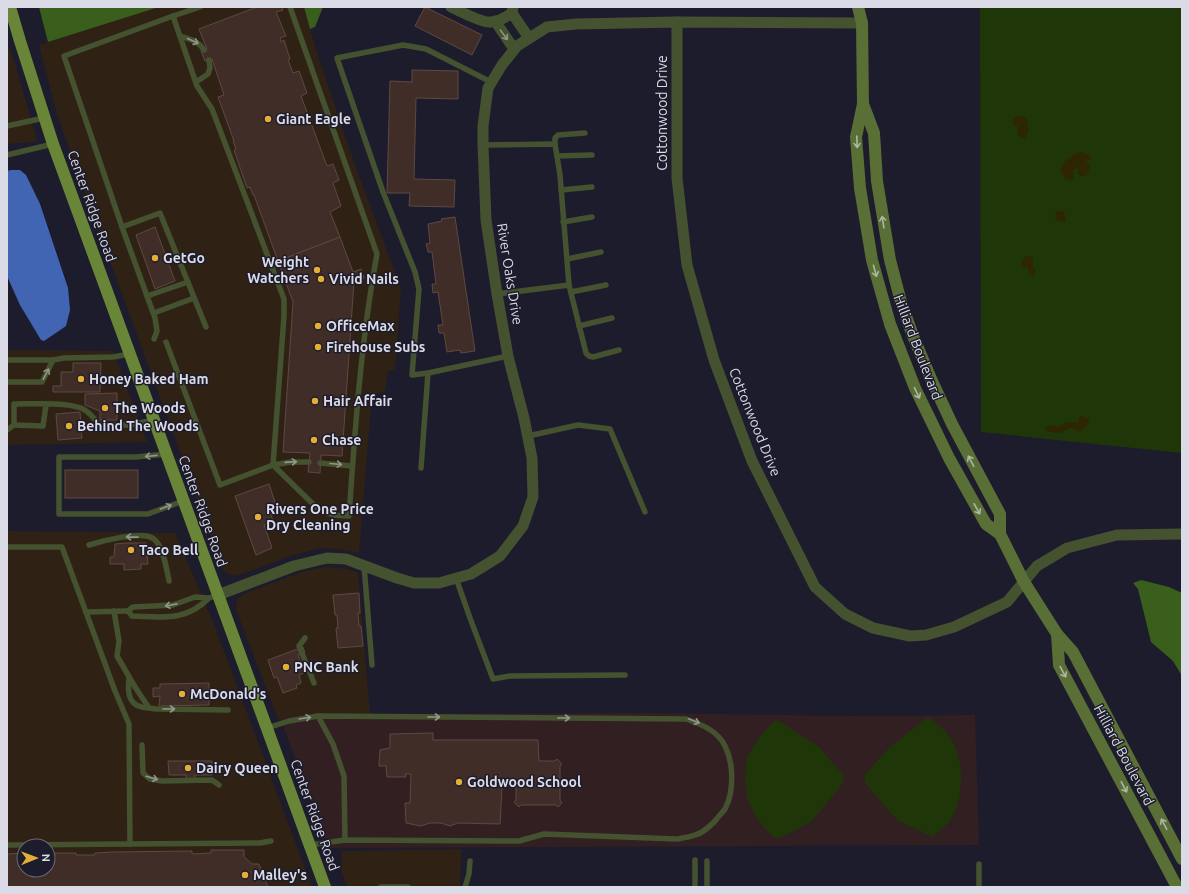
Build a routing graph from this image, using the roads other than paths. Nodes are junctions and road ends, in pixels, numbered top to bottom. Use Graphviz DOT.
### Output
graph roads {
  1 [pos="10,7"];
  2 [pos="200,7"];
  3 [pos="290,7"];
  4 [pos="451,7"];
  5 [pos="858,7"];
  6 [pos="867,7"];
  7 [pos="513,10"];
  8 [pos="173,16"];
  9 [pos="495,21"];
  10 [pos="676,22"];
  11 [pos="862,23"];
  12 [pos="12,30"];
  13 [pos="180,36"];
  14 [pos="529,38"];
  15 [pos="514,49"];
  16 [pos="204,50"];
  17 [pos="209,60"];
  18 [pos="196,82"];
  19 [pos="492,82"];
  20 [pos="863,104"];
  21 [pos="44,118"];
  22 [pos="7,126"];
  23 [pos="585,133"];
  24 [pos="53,144"];
  25 [pos="555,144"];
  26 [pos="483,146"];
  27 [pos="7,155"];
  28 [pos="592,155"];
  29 [pos="557,156"];
  30 [pos="592,187"];
  31 [pos="561,190"];
  32 [pos="592,217"];
  33 [pos="563,222"];
  34 [pos="122,227"];
  35 [pos="602,252"];
  36 [pos="567,259"];
  37 [pos="188,282"];
  38 [pos="569,285"];
  39 [pos="606,285"];
  40 [pos="571,292"];
  41 [pos="497,294"];
  42 [pos="147,296"];
  43 [pos="194,298"];
  44 [pos="154,313"];
  45 [pos="612,318"];
  46 [pos="579,326"];
  47 [pos="206,327"];
  48 [pos="154,340"];
  49 [pos="166,342"];
  50 [pos="619,350"];
  51 [pos="130,354"];
  52 [pos="508,356"];
  53 [pos="7,360"];
  54 [pos="54,360"];
  55 [pos="428,373"];
  56 [pos="7,382"];
  57 [pos="46,405"];
  58 [pos="154,420"];
  59 [pos="14,425"];
  60 [pos="7,430"];
  61 [pos="528,436"];
  62 [pos="167,454"];
  63 [pos="309,462"];
  64 [pos="320,463"];
  65 [pos="273,465"];
  66 [pos="352,466"];
  67 [pos="420,468"];
  68 [pos="184,501"];
  69 [pos="645,512"];
  70 [pos="1000,534"];
  71 [pos="1182,534"];
  72 [pos="89,544"];
  73 [pos="7,547"];
  74 [pos="364,564"];
  75 [pos="456,578"];
  76 [pos="169,580"];
  77 [pos="1024,582"];
  78 [pos="214,596"];
  79 [pos="114,611"];
  80 [pos="128,611"];
  81 [pos="86,612"];
  82 [pos="1057,634"];
  83 [pos="304,638"];
  84 [pos="372,665"];
  85 [pos="625,675"];
  86 [pos="130,677"];
  87 [pos="314,683"];
  88 [pos="149,708"];
  89 [pos="228,710"];
  90 [pos="318,716"];
  91 [pos="267,728"];
  92 [pos="142,745"];
  93 [pos="218,785"];
  94 [pos="345,840"];
  95 [pos="272,841"];
  96 [pos="130,844"];
  97 [pos="7,845"];
  98 [pos="310,845"];
  99 [pos="1182,859"];
  100 [pos="695,860"];
  101 [pos="470,861"];
  102 [pos="707,861"];
  103 [pos="979,864"];
  104 [pos="325,887"];
  105 [pos="381,887"];
  106 [pos="408,887"];
  107 [pos="465,887"];
  108 [pos="695,887"];
  109 [pos="707,887"];
  110 [pos="979,887"];
  111 [pos="1177,887"];
  1 -- 12 [label="main road, Center Ridge Road"];
  2 -- 8 [label="lane"];
  3 -- 66 [label="lane"];
  4 -- 9 [label="street"];
  5 -- 11 [label="main road, Hilliard Boulevard"];
  6 -- 11 [label="main road, Hilliard Boulevard"];
  7 -- 9 [label="street"];
  7 -- 14 [label="street"];
  8 -- 13 [label="lane"];
  8 -- 34 [label="lane"];
  9 -- 15 [label="street, one-way"];
  10 -- 11 [label="street, River Oaks Drive"];
  10 -- 14 [label="street, River Oaks Drive"];
  10 -- 77 [label="street, Cottonwood Drive"];
  11 -- 20 [label="main road, Hilliard Boulevard"];
  12 -- 21 [label="main road, Center Ridge Road"];
  13 -- 16 [label="lane, one-way"];
  13 -- 18 [label="lane"];
  14 -- 15 [label="street, River Oaks Drive"];
  15 -- 19 [label="street, River Oaks Drive"];
  17 -- 18 [label="lane"];
  18 -- 65 [label="lane"];
  19 -- 26 [label="street, River Oaks Drive"];
  19 -- 55 [label="lane"];
  70 -- 20 [label="main road, Hilliard Boulevard, one-way"];
  20 -- 70 [label="main road, Hilliard Boulevard, one-way"];
  21 -- 22 [label="lane"];
  21 -- 24 [label="main road, Center Ridge Road"];
  23 -- 25 [label="lane"];
  24 -- 27 [label="lane"];
  24 -- 51 [label="main road, Center Ridge Road"];
  25 -- 26 [label="lane"];
  25 -- 29 [label="lane"];
  26 -- 41 [label="street, River Oaks Drive"];
  28 -- 29 [label="lane"];
  29 -- 31 [label="lane"];
  30 -- 31 [label="lane"];
  31 -- 33 [label="lane"];
  32 -- 33 [label="lane"];
  33 -- 36 [label="lane"];
  34 -- 37 [label="lane"];
  34 -- 42 [label="lane"];
  35 -- 36 [label="lane"];
  36 -- 38 [label="lane"];
  37 -- 42 [label="lane"];
  37 -- 43 [label="lane"];
  38 -- 40 [label="lane"];
  38 -- 41 [label="lane"];
  39 -- 40 [label="lane"];
  40 -- 46 [label="lane"];
  41 -- 52 [label="street, River Oaks Drive"];
  42 -- 44 [label="lane"];
  43 -- 44 [label="lane"];
  43 -- 47 [label="lane"];
  44 -- 48 [label="lane"];
  45 -- 46 [label="lane"];
  46 -- 50 [label="lane"];
  49 -- 65 [label="lane"];
  51 -- 54 [label="lane"];
  51 -- 58 [label="main road, Center Ridge Road"];
  52 -- 55 [label="lane"];
  52 -- 61 [label="street, River Oaks Drive"];
  53 -- 54 [label="lane"];
  56 -- 54 [label="lane, one-way"];
  55 -- 67 [label="lane"];
  57 -- 58 [label="lane"];
  57 -- 59 [label="lane"];
  57 -- 59 [label="lane"];
  58 -- 62 [label="main road, Center Ridge Road"];
  59 -- 60 [label="lane"];
  61 -- 69 [label="lane"];
  61 -- 75 [label="street, River Oaks Drive"];
  62 -- 68 [label="main road, Center Ridge Road"];
  62 -- 68 [label="lane, one-way"];
  65 -- 63 [label="lane, one-way"];
  64 -- 66 [label="lane, one-way"];
  65 -- 66 [label="lane"];
  68 -- 78 [label="main road, Center Ridge Road"];
  70 -- 77 [label="main road, Hilliard Boulevard"];
  71 -- 77 [label="street, Cottonwood Drive"];
  76 -- 72 [label="lane, one-way"];
  73 -- 81 [label="lane"];
  74 -- 75 [label="street, River Oaks Drive"];
  74 -- 78 [label="street, River Oaks Drive"];
  74 -- 84 [label="lane"];
  75 -- 85 [label="lane"];
  77 -- 82 [label="main road, Hilliard Boulevard"];
  78 -- 80 [label="lane, one-way"];
  78 -- 80 [label="lane"];
  78 -- 91 [label="main road, Center Ridge Road"];
  79 -- 80 [label="lane"];
  79 -- 81 [label="lane"];
  79 -- 86 [label="lane"];
  81 -- 96 [label="lane"];
  99 -- 82 [label="main road, Hilliard Boulevard, one-way"];
  82 -- 111 [label="main road, Hilliard Boulevard, one-way"];
  83 -- 87 [label="lane"];
  86 -- 88 [label="lane"];
  86 -- 88 [label="lane"];
  88 -- 89 [label="lane, one-way"];
  91 -- 90 [label="lane, one-way"];
  90 -- 94 [label="lane"];
  90 -- 94 [label="lane, one-way"];
  91 -- 98 [label="main road, Center Ridge Road"];
  92 -- 93 [label="lane, one-way"];
  94 -- 98 [label="lane"];
  95 -- 96 [label="lane"];
  96 -- 97 [label="lane"];
  98 -- 104 [label="main road, Center Ridge Road"];
  100 -- 108 [label="lane"];
  101 -- 107 [label="lane"];
  102 -- 109 [label="lane"];
  103 -- 110 [label="lane"];
  105 -- 106 [label="lane"];
}
